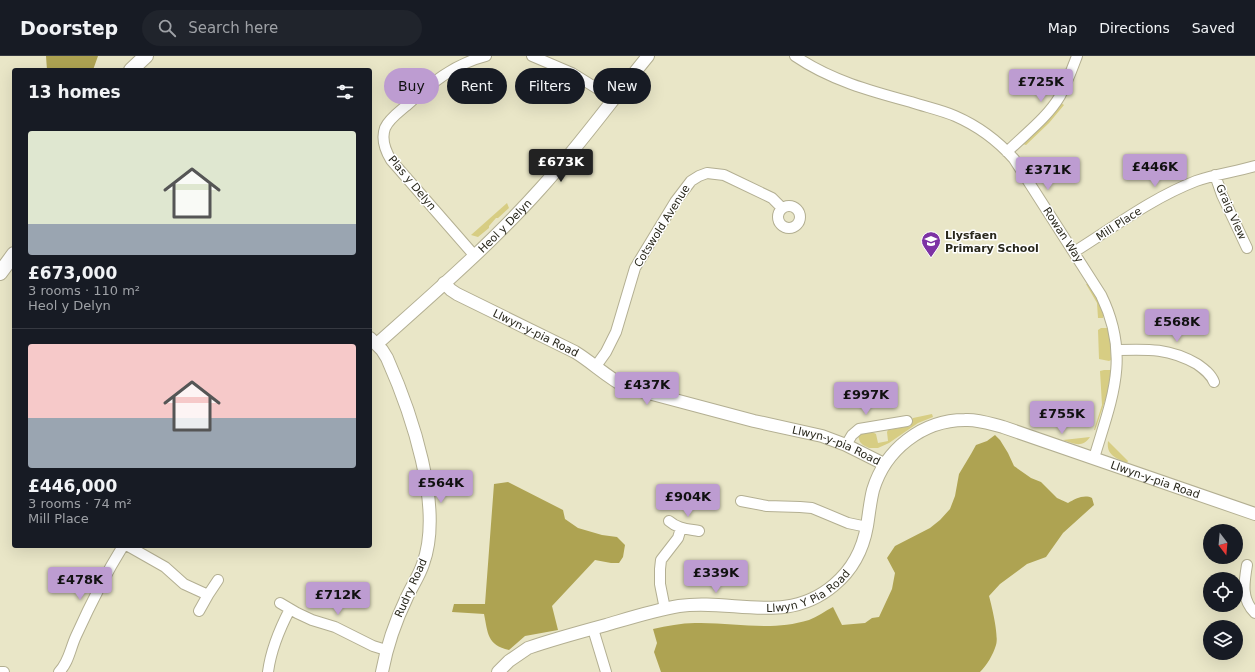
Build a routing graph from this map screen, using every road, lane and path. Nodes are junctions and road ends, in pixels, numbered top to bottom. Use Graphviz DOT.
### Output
graph roads {
  1 [pos="146,56"];
  2 [pos="486,56"];
  3 [pos="532,56"];
  4 [pos="648,56"];
  5 [pos="794,56"];
  6 [pos="1077,56"];
  7 [pos="132,68"];
  8 [pos="639,68"];
  9 [pos="593,86"];
  10 [pos="610,104"];
  11 [pos="1007,152"];
  12 [pos="1255,166"];
  13 [pos="1215,175"];
  14 [pos="782,208"];
  15 [pos="1247,248"];
  16 [pos="1074,252"];
  17 [pos="474,256"];
  18 [pos="12,257"];
  19 [pos="0,273"];
  20 [pos="444,283"];
  21 [pos="373,341"];
  22 [pos="1117,350"];
  23 [pos="596,366"];
  24 [pos="1214,382"];
  25 [pos="906,421"];
  26 [pos="846,445"];
  27 [pos="1094,458"];
  28 [pos="884,464"];
  29 [pos="741,501"];
  30 [pos="1255,514"];
  31 [pos="669,521"];
  32 [pos="867,527"];
  33 [pos="681,528"];
  34 [pos="699,531"];
  35 [pos="122,548"];
  36 [pos="132,548"];
  37 [pos="1247,565"];
  38 [pos="218,580"];
  39 [pos="208,595"];
  40 [pos="280,603"];
  41 [pos="290,609"];
  42 [pos="665,609"];
  43 [pos="199,612"];
  44 [pos="1255,613"];
  45 [pos="594,629"];
  46 [pos="386,650"];
  47 [pos="0,672"];
  48 [pos="4,672"];
  49 [pos="59,672"];
  50 [pos="268,672"];
  51 [pos="382,672"];
  52 [pos="498,672"];
  53 [pos="606,672"];
  1 -- 7 [label="main road"];
  2 -- 17 [label="street, Plas y Delyn"];
  3 -- 9 [label="street"];
  4 -- 8 [label="street, Heol y Delyn"];
  5 -- 11 [label="street, Rowan Way"];
  6 -- 11 [label="street"];
  10 -- 17 [label="street, Heol y Delyn"];
  11 -- 16 [label="street, Rowan Way"];
  12 -- 13 [label="street, Mill Place"];
  13 -- 15 [label="street, Graig View"];
  13 -- 16 [label="street, Mill Place"];
  14 -- 23 [label="street, Cotswold Avenue"];
  16 -- 22 [label="street, Rowan Way"];
  17 -- 20 [label="street, Heol y Delyn"];
  18 -- 19 [label="main road"];
  20 -- 21 [label="street, Heol y Delyn"];
  20 -- 23 [label="street, Llwyn-y-pia Road"];
  21 -- 46 [label="street, Rudry Road"];
  22 -- 24 [label="street"];
  22 -- 27 [label="street, Rowan Way"];
  23 -- 26 [label="street, Llwyn-y-pia Road"];
  25 -- 26 [label="street"];
  26 -- 28 [label="street, Llwyn-y-pia Road"];
  27 -- 28 [label="street, Llwyn-y-pia Road"];
  27 -- 30 [label="street, Llwyn-y-pia Road"];
  28 -- 32 [label="street, Llwyn Y Pia Road"];
  29 -- 32 [label="street"];
  31 -- 33 [label="street"];
  32 -- 42 [label="street, Llwyn Y Pia Road"];
  33 -- 34 [label="street"];
  33 -- 42 [label="street"];
  35 -- 49 [label="street"];
  36 -- 39 [label="street"];
  37 -- 44 [label="street"];
  38 -- 39 [label="street"];
  39 -- 43 [label="street"];
  40 -- 41 [label="street"];
  41 -- 46 [label="street"];
  41 -- 50 [label="street"];
  42 -- 45 [label="street, Llwyn Y Pia Road"];
  45 -- 52 [label="street, Llwyn Y Pia Road"];
  45 -- 53 [label="street"];
  46 -- 51 [label="street, Rudry Road"];
  47 -- 48 [label="street"];
}
